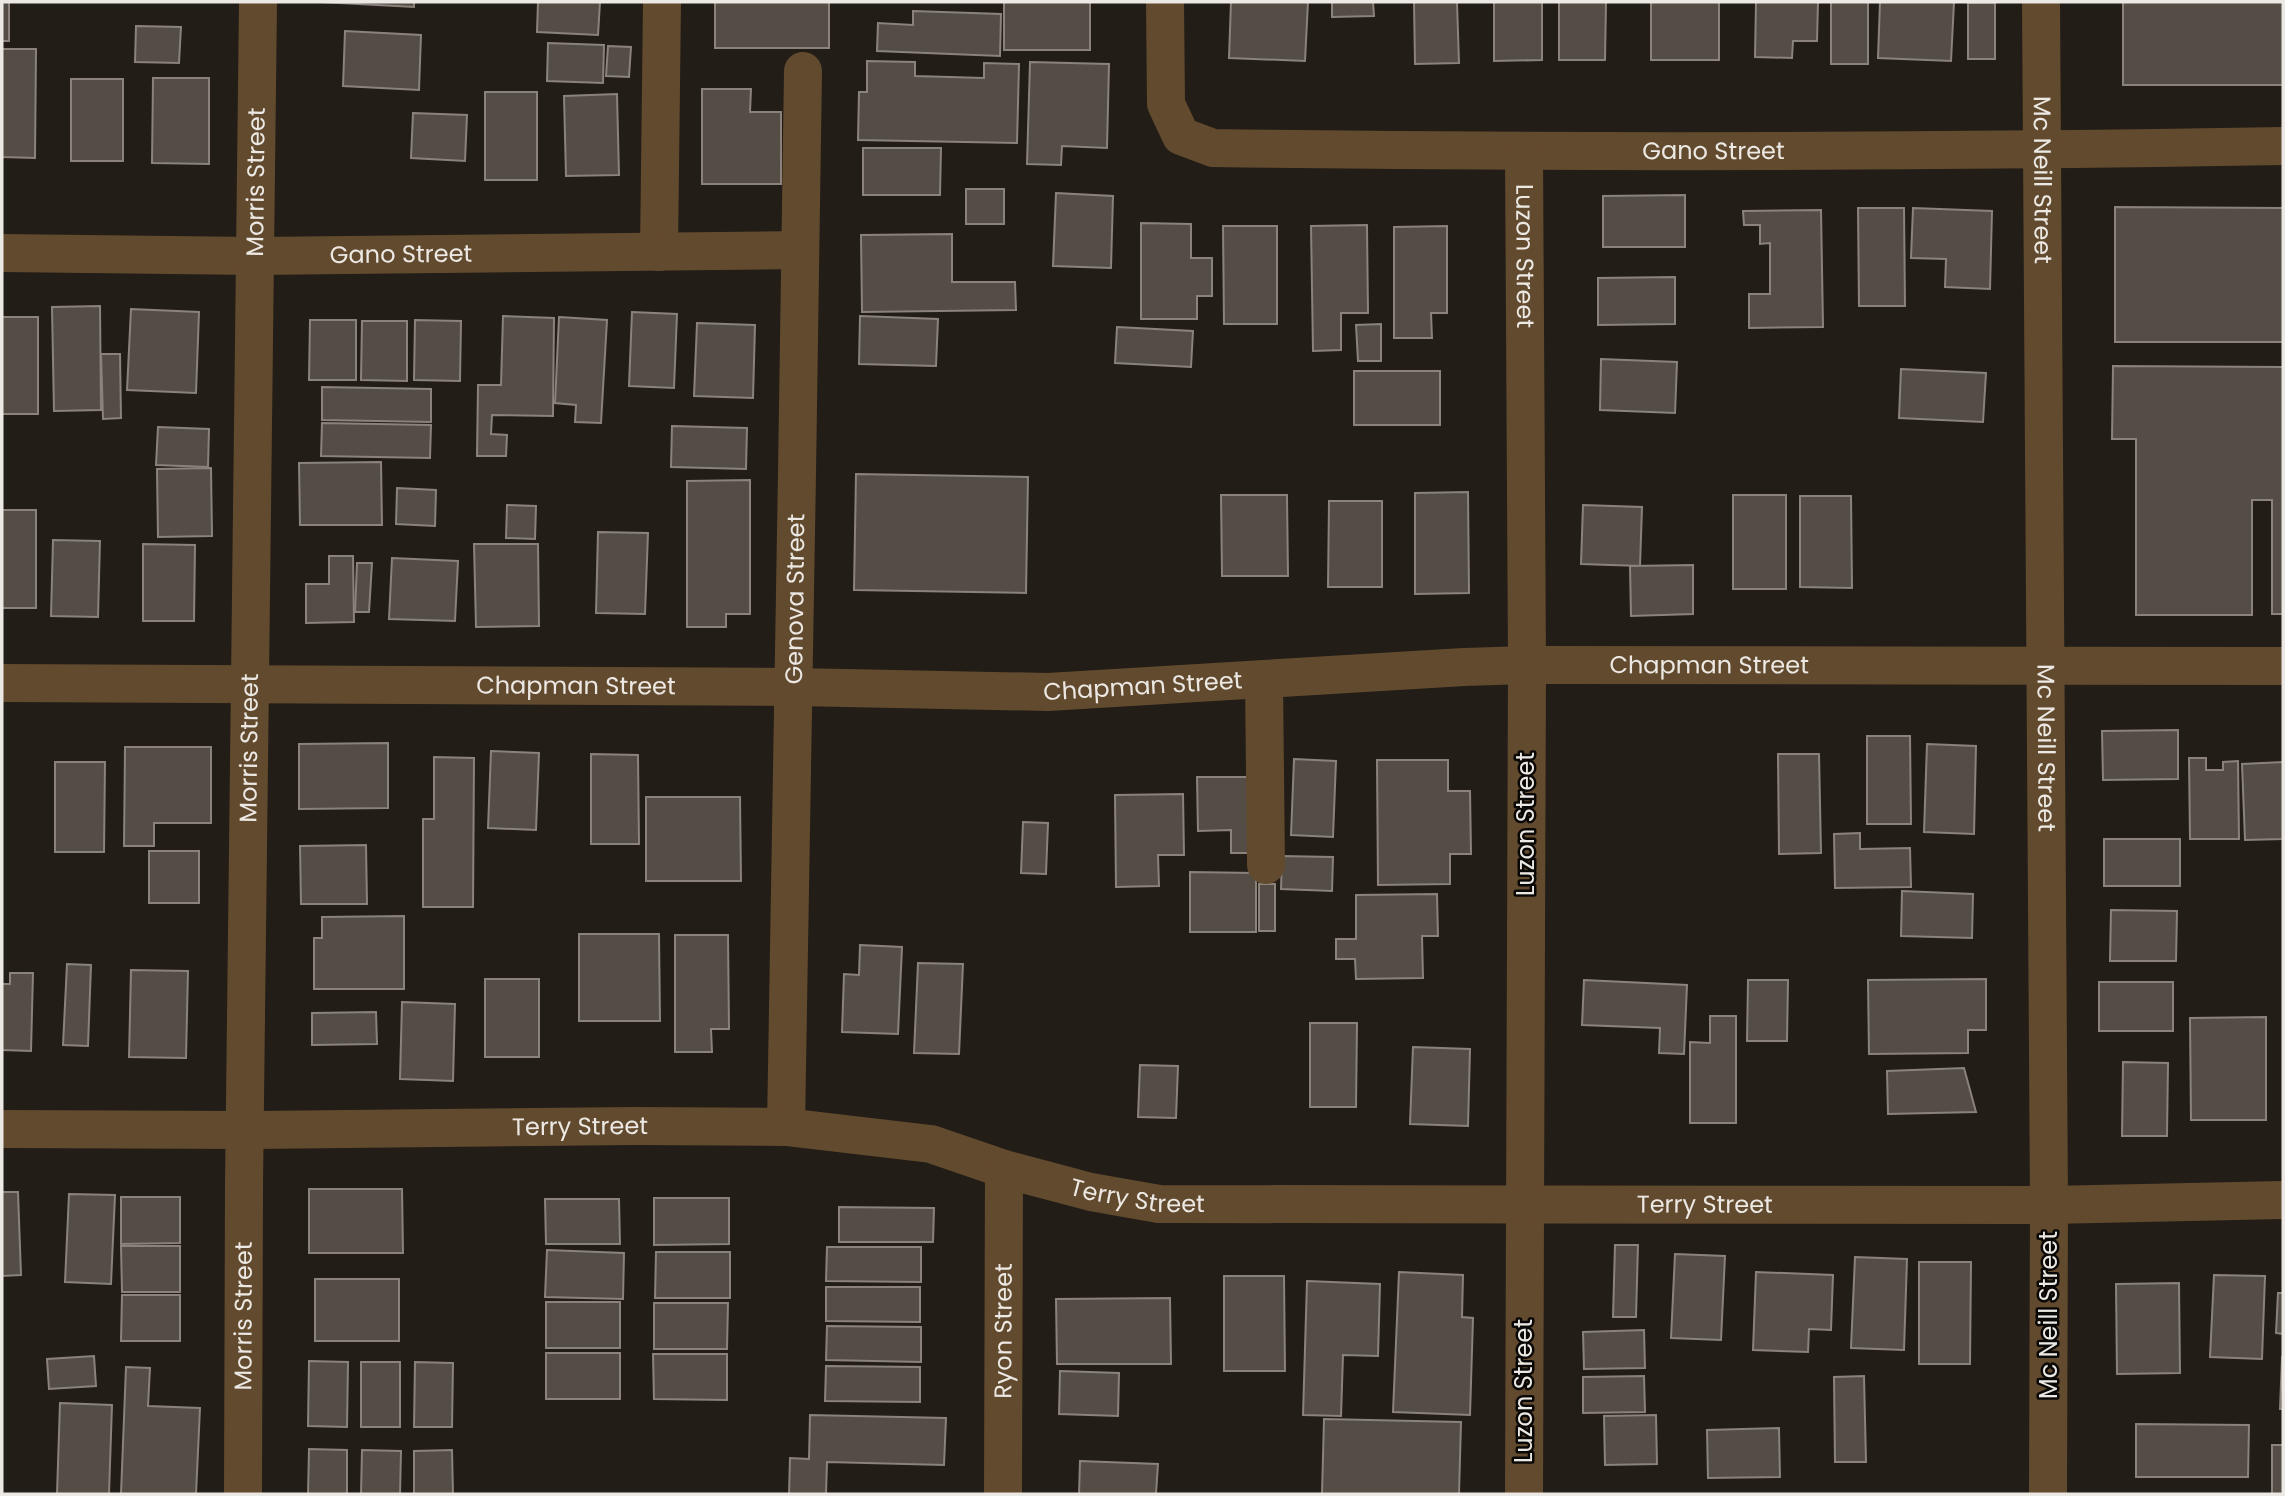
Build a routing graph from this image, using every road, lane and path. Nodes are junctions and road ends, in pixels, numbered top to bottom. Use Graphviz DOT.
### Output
graph roads {
  1 [pos="258,2"];
  2 [pos="662,2"];
  3 [pos="1165,2"];
  4 [pos="2041,2"];
  5 [pos="803,71"];
  6 [pos="2283,146"];
  7 [pos="2042,150"];
  8 [pos="1524,153"];
  9 [pos="800,250"];
  10 [pos="659,252"];
  11 [pos="2,253"];
  12 [pos="255,256"];
  13 [pos="1527,665"];
  14 [pos="2283,666"];
  15 [pos="2046,667"];
  16 [pos="1264,679"];
  17 [pos="2,683"];
  18 [pos="249,686"];
  19 [pos="796,687"];
  20 [pos="1266,865"];
  21 [pos="786,1127"];
  22 [pos="2,1129"];
  23 [pos="246,1130"];
  24 [pos="1004,1169"];
  25 [pos="2283,1200"];
  26 [pos="1524,1205"];
  27 [pos="2049,1205"];
  28 [pos="243,1494"];
  29 [pos="1003,1494"];
  30 [pos="1524,1494"];
  31 [pos="2048,1494"];
  1 -- 12 [label="street, Morris Street"];
  2 -- 10 [label="street"];
  3 -- 8 [label="street, Gano Street"];
  4 -- 7 [label="street, Mc Neill Street"];
  5 -- 9 [label="street, Genova Street"];
  6 -- 7 [label="street, Gano Street"];
  7 -- 8 [label="street, Gano Street"];
  7 -- 15 [label="street, Mc Neill Street"];
  8 -- 13 [label="street, Luzon Street"];
  9 -- 10 [label="street, Gano Street"];
  9 -- 19 [label="street, Genova Street"];
  10 -- 12 [label="street, Gano Street"];
  11 -- 12 [label="street, Gano Street"];
  12 -- 18 [label="street, Morris Street"];
  13 -- 15 [label="street, Chapman Street"];
  13 -- 16 [label="street, Chapman Street"];
  13 -- 26 [label="street, Luzon Street"];
  14 -- 15 [label="street, Chapman Street"];
  15 -- 27 [label="street, Mc Neill Street"];
  16 -- 19 [label="street, Chapman Street"];
  16 -- 20 [label="street"];
  17 -- 18 [label="street, Chapman Street"];
  18 -- 19 [label="street, Chapman Street"];
  18 -- 23 [label="street, Morris Street"];
  19 -- 21 [label="street, Genova Street"];
  21 -- 23 [label="street, Terry Street"];
  21 -- 24 [label="street, Terry Street"];
  22 -- 23 [label="street, Terry Street"];
  23 -- 28 [label="street, Morris Street"];
  24 -- 26 [label="street, Terry Street"];
  24 -- 29 [label="street, Ryon Street"];
  25 -- 27 [label="street, Terry Street"];
  26 -- 27 [label="street, Terry Street"];
  26 -- 30 [label="street, Luzon Street"];
  27 -- 31 [label="street, Mc Neill Street"];
}
